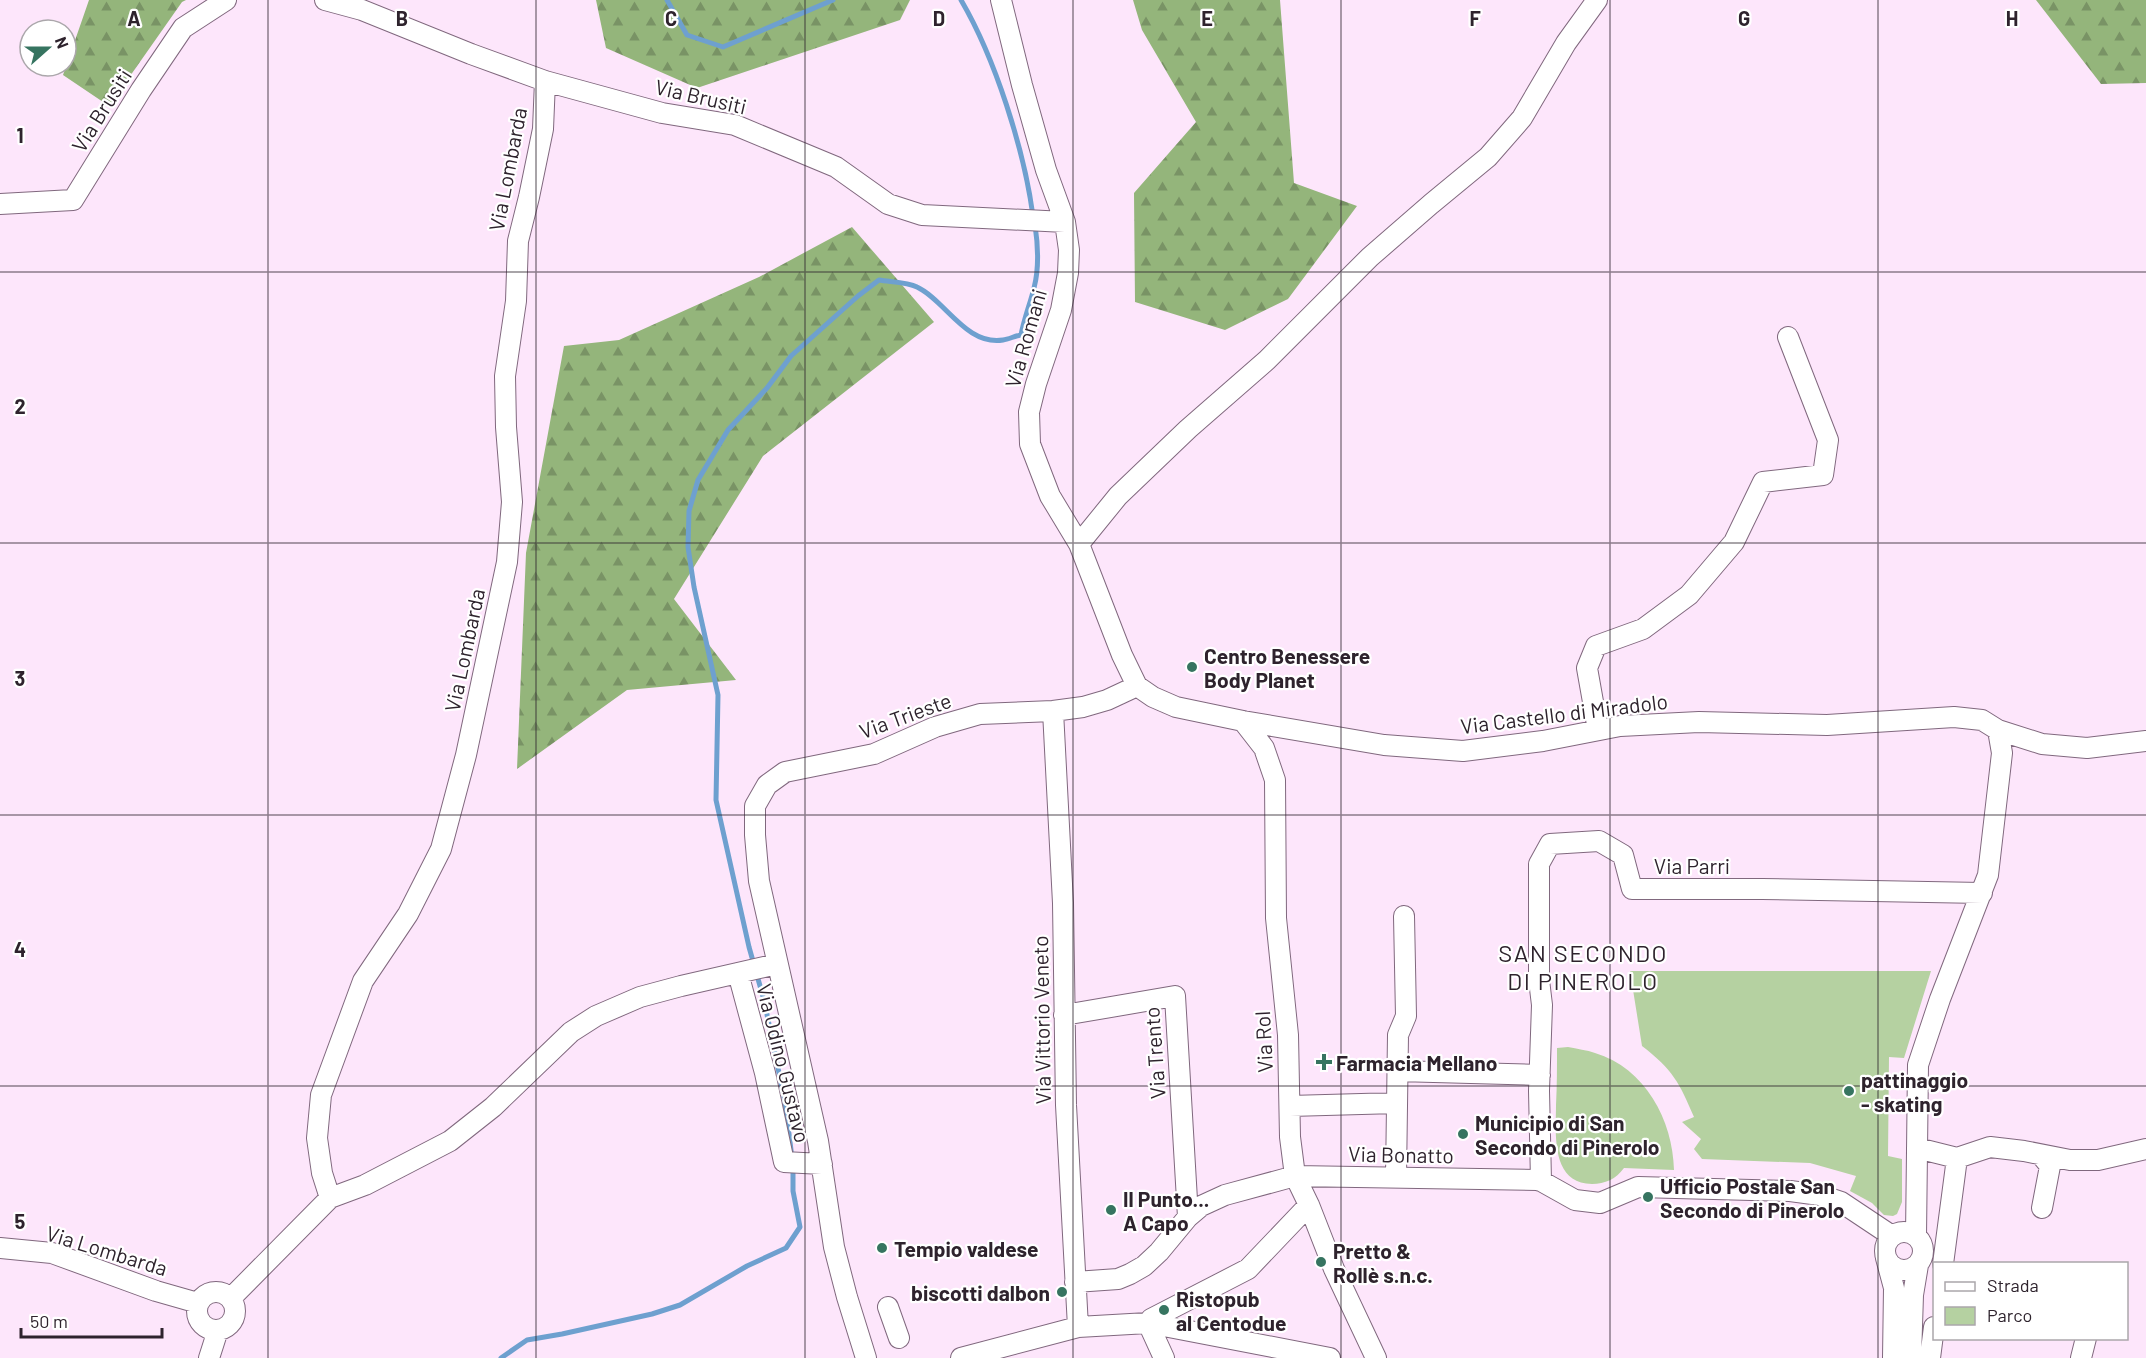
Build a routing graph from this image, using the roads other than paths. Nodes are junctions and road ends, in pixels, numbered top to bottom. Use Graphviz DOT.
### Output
graph roads {
  1 [pos="226,0"];
  2 [pos="325,0"];
  3 [pos="1001,0"];
  4 [pos="1597,0"];
  5 [pos="545,81"];
  6 [pos="0,204"];
  7 [pos="1061,222"];
  8 [pos="1788,337"];
  9 [pos="1079,544"];
  10 [pos="1137,686"];
  11 [pos="1053,711"];
  12 [pos="1243,721"];
  13 [pos="1598,730"];
  14 [pos="1998,730"];
  15 [pos="2146,741"];
  16 [pos="1982,893"];
  17 [pos="1404,916"];
  18 [pos="777,964"];
  19 [pos="738,973"];
  20 [pos="1064,1016"];
  21 [pos="1397,1071"];
  22 [pos="1540,1075"];
  23 [pos="1397,1103"];
  24 [pos="1290,1106"];
  25 [pos="1917,1148"];
  26 [pos="2146,1149"];
  27 [pos="2042,1155"];
  28 [pos="1958,1158"];
  29 [pos="822,1164"];
  30 [pos="1295,1176"];
  31 [pos="1396,1178"];
  32 [pos="1541,1181"];
  33 [pos="330,1198"];
  34 [pos="1309,1205"];
  35 [pos="2042,1208"];
  36 [pos="1188,1217"];
  37 [pos="1895,1242"];
  38 [pos="0,1248"];
  39 [pos="1943,1262"];
  40 [pos="1918,1265"];
  41 [pos="1075,1282"];
  42 [pos="231,1298"];
  43 [pos="198,1303"];
  44 [pos="888,1307"];
  45 [pos="1148,1323"];
  46 [pos="1078,1327"];
  47 [pos="218,1330"];
  48 [pos="899,1338"];
  49 [pos="1933,1339"];
  50 [pos="2086,1340"];
  51 [pos="1002,1352"];
  52 [pos="1373,1357"];
  53 [pos="209,1358"];
  54 [pos="866,1358"];
  55 [pos="961,1358"];
  56 [pos="1164,1358"];
  57 [pos="1330,1358"];
  58 [pos="1893,1358"];
  59 [pos="1911,1358"];
  60 [pos="1930,1358"];
  61 [pos="2081,1358"];
  1 -- 6 [label="street, Via Brusiti"];
  2 -- 5 [label="street, Via Brusiti"];
  3 -- 7 [label="street, Via Romani"];
  4 -- 9 [label="street"];
  5 -- 7 [label="street, Via Brusiti"];
  5 -- 33 [label="street, Via Lombarda"];
  7 -- 9 [label="street, Via Romani"];
  8 -- 13 [label="street"];
  9 -- 10 [label="street, Via Romani"];
  10 -- 11 [label="street, Via Trieste"];
  10 -- 12 [label="street, Via Castello di Miradolo"];
  11 -- 18 [label="street, Via Trieste"];
  11 -- 20 [label="street, Via Vittorio Veneto"];
  12 -- 13 [label="street, Via Castello di Miradolo"];
  12 -- 24 [label="street, Via Rol"];
  13 -- 14 [label="street, Via Castello di Miradolo"];
  14 -- 15 [label="street, Via Castello di Miradolo"];
  14 -- 16 [label="street"];
  16 -- 22 [label="street, Via Parri"];
  16 -- 25 [label="street"];
  17 -- 21 [label="street"];
  18 -- 19 [label="street"];
  18 -- 29 [label="street, Via Odino Gustavo"];
  19 -- 29 [label="street, Via Odino Gustavo"];
  19 -- 33 [label="street"];
  20 -- 36 [label="street, Via Trento"];
  20 -- 41 [label="street, Via Vittorio Veneto"];
  21 -- 22 [label="street"];
  21 -- 23 [label="street"];
  22 -- 32 [label="street"];
  23 -- 24 [label="street"];
  23 -- 31 [label="street"];
  24 -- 30 [label="street, Via Rol"];
  25 -- 28 [label="street"];
  25 -- 37 [label="street"];
  26 -- 27 [label="street"];
  27 -- 28 [label="street"];
  27 -- 35 [label="street"];
  28 -- 39 [label="street"];
  29 -- 54 [label="street, Via Odino Gustavo"];
  30 -- 31 [label="street, Via Bonatto"];
  30 -- 34 [label="street, Via Rol"];
  30 -- 36 [label="street, Via Bonatto"];
  31 -- 32 [label="street, Via Bonatto"];
  32 -- 37 [label="street, Via Bonatto"];
  33 -- 42 [label="street"];
  34 -- 45 [label="street"];
  34 -- 52 [label="street, Via Rol"];
  36 -- 41 [label="street, Via Bonatto"];
  37 -- 40 [label="street"];
  37 -- 40 [label="street, Via Bonatto"];
  37 -- 58 [label="street"];
  38 -- 43 [label="street, Via Lombarda"];
  40 -- 59 [label="street"];
  41 -- 46 [label="street, Via Vittorio Veneto"];
  42 -- 43 [label="street"];
  42 -- 47 [label="street"];
  43 -- 47 [label="street"];
  44 -- 48 [label="street"];
  45 -- 46 [label="street"];
  45 -- 56 [label="street"];
  45 -- 57 [label="street"];
  46 -- 51 [label="street"];
  47 -- 53 [label="street"];
  49 -- 60 [label="street"];
  50 -- 61 [label="street"];
  51 -- 55 [label="street"];
}
